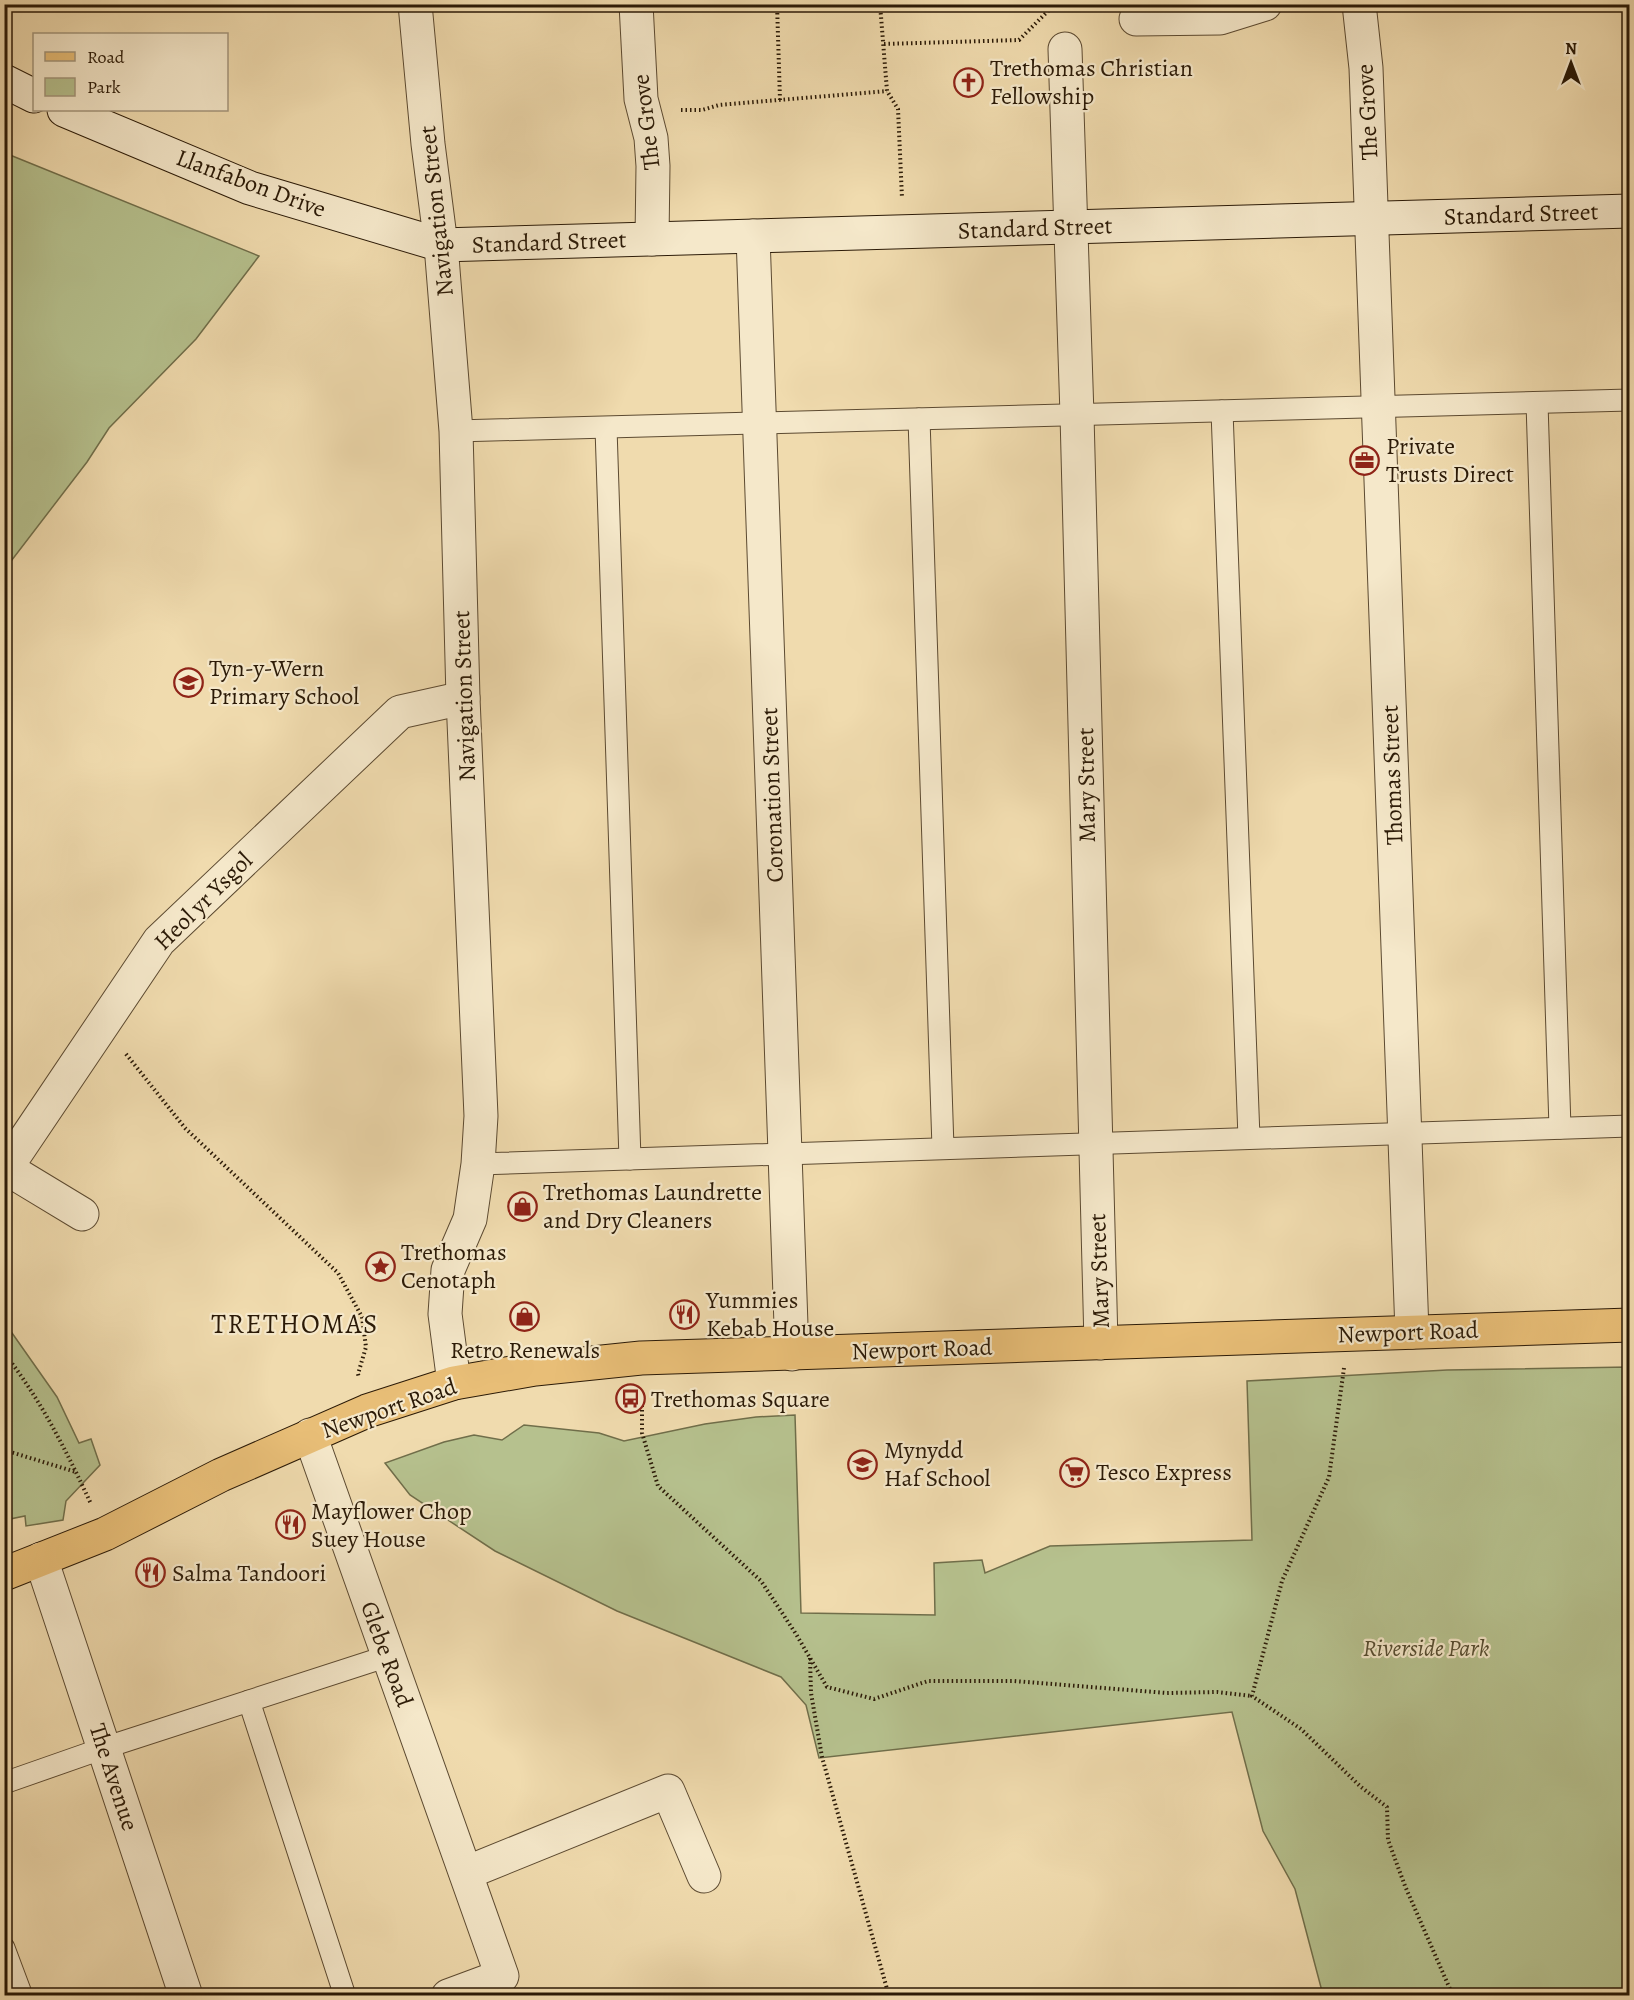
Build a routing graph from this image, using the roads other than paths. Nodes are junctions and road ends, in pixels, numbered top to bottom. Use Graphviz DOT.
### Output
graph roads {
  1 [pos="415,4"];
  2 [pos="636,4"];
  3 [pos="1265,4"];
  4 [pos="1359,4"];
  5 [pos="1181,11"];
  6 [pos="1136,20"];
  7 [pos="1065,49"];
  8 [pos="4,81"];
  9 [pos="33,96"];
  10 [pos="66,111"];
  11 [pos="1629,211"];
  12 [pos="1371,219"];
  13 [pos="1070,227"];
  14 [pos="753,236"];
  15 [pos="652,239"];
  16 [pos="441,245"];
  17 [pos="1629,400"];
  18 [pos="1537,403"];
  19 [pos="1378,407"];
  20 [pos="1222,411"];
  21 [pos="1077,415"];
  22 [pos="919,419"];
  23 [pos="759,423"];
  24 [pos="606,428"];
  25 [pos="456,431"];
  26 [pos="463,698"];
  27 [pos="1629,1125"];
  28 [pos="1560,1128"];
  29 [pos="1405,1133"];
  30 [pos="1249,1138"];
  31 [pos="1095,1143"];
  32 [pos="943,1148"];
  33 [pos="784,1154"];
  34 [pos="630,1159"];
  35 [pos="478,1164"];
  36 [pos="5,1169"];
  37 [pos="82,1214"];
  38 [pos="1629,1325"];
  39 [pos="1412,1332"];
  40 [pos="1101,1343"];
  41 [pos="792,1354"];
  42 [pos="454,1383"];
  43 [pos="310,1435"];
  44 [pos="41,1559"];
  45 [pos="4,1574"];
  46 [pos="388,1656"];
  47 [pos="249,1701"];
  48 [pos="104,1748"];
  49 [pos="4,1783"];
  50 [pos="466,1873"];
  51 [pos="704,1876"];
  52 [pos="4,1948"];
  53 [pos="22,1995"];
  54 [pos="186,1995"];
  55 [pos="345,1995"];
  56 [pos="448,1995"];
  1 -- 16 [label="street, Navigation Street"];
  2 -- 15 [label="street, The Grove"];
  3 -- 5 [label="street"];
  4 -- 12 [label="street, The Grove"];
  5 -- 6 [label="street"];
  7 -- 13 [label="street, Mary Street"];
  8 -- 9 [label="street"];
  10 -- 16 [label="street, Llanfabon Drive"];
  11 -- 12 [label="street, Standard Street"];
  12 -- 13 [label="street, Standard Street"];
  12 -- 19 [label="street, Thomas Street"];
  13 -- 14 [label="street, Standard Street"];
  13 -- 21 [label="street, Mary Street"];
  14 -- 15 [label="street, Standard Street"];
  14 -- 23 [label="street, Coronation Street"];
  15 -- 16 [label="street, Standard Street"];
  16 -- 25 [label="street, Navigation Street"];
  17 -- 18 [label="lane"];
  18 -- 19 [label="lane"];
  18 -- 28 [label="lane"];
  19 -- 20 [label="lane"];
  19 -- 29 [label="street, Thomas Street"];
  20 -- 21 [label="lane"];
  20 -- 30 [label="lane"];
  21 -- 22 [label="lane"];
  21 -- 31 [label="street, Mary Street"];
  22 -- 23 [label="lane"];
  22 -- 32 [label="lane"];
  23 -- 24 [label="lane"];
  23 -- 33 [label="street, Coronation Street"];
  24 -- 25 [label="lane"];
  24 -- 34 [label="lane"];
  25 -- 26 [label="street, Navigation Street"];
  26 -- 35 [label="street, Navigation Street"];
  26 -- 36 [label="street, Heol yr Ysgol"];
  27 -- 28 [label="lane"];
  28 -- 29 [label="lane"];
  29 -- 30 [label="lane"];
  29 -- 39 [label="street, Thomas Street"];
  30 -- 31 [label="lane"];
  31 -- 32 [label="lane"];
  31 -- 40 [label="street, Mary Street"];
  32 -- 33 [label="lane"];
  33 -- 34 [label="lane"];
  33 -- 41 [label="street, Coronation Street"];
  34 -- 35 [label="lane"];
  35 -- 42 [label="street, Navigation Street"];
  36 -- 37 [label="street"];
  38 -- 39 [label="main road, Newport Road"];
  39 -- 40 [label="main road, Newport Road"];
  40 -- 41 [label="main road, Newport Road"];
  41 -- 42 [label="main road, Newport Road"];
  42 -- 43 [label="main road, Newport Road"];
  43 -- 44 [label="main road, Newport Road"];
  43 -- 46 [label="street, Glebe Road"];
  44 -- 45 [label="main road, Newport Road"];
  44 -- 48 [label="street, The Avenue"];
  46 -- 47 [label="lane"];
  46 -- 50 [label="street, Glebe Road"];
  47 -- 48 [label="lane"];
  47 -- 55 [label="lane"];
  48 -- 49 [label="lane"];
  48 -- 54 [label="street, The Avenue"];
  50 -- 51 [label="street"];
  50 -- 56 [label="street, Glebe Road"];
  52 -- 53 [label="lane"];
}
